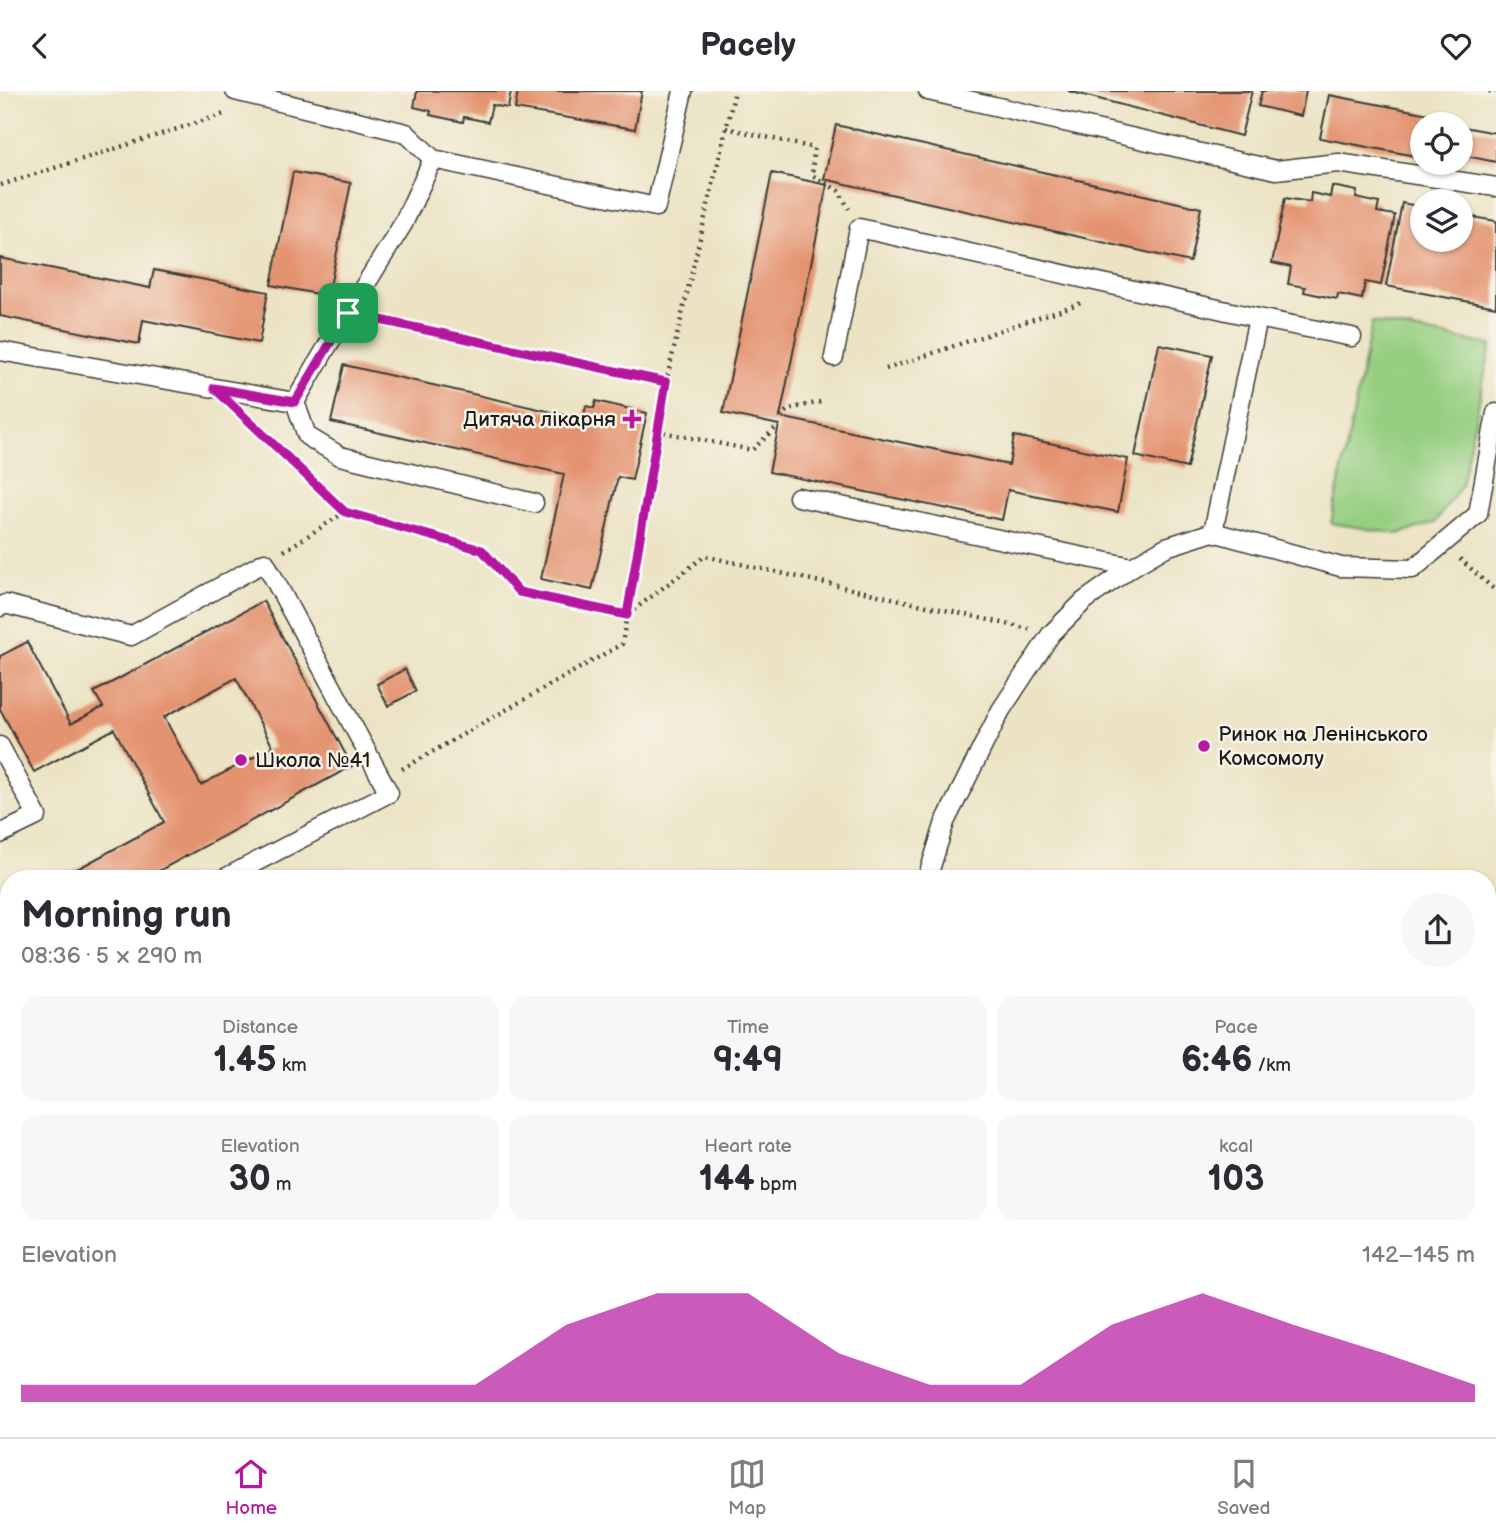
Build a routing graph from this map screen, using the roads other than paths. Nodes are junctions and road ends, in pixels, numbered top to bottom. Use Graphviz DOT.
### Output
graph roads {
  1 [pos="235,91"];
  2 [pos="683,91"];
  3 [pos="928,91"];
  4 [pos="433,159"];
  5 [pos="1496,187"];
  6 [pos="1258,318"];
  7 [pos="1352,337"];
  8 [pos="0,351"];
  9 [pos="834,357"];
  10 [pos="295,402"];
  11 [pos="1496,413"];
  12 [pos="798,497"];
  13 [pos="534,503"];
  14 [pos="1213,532"];
  15 [pos="1132,567"];
  16 [pos="0,607"];
  17 [pos="0,746"];
  18 [pos="0,834"];
  19 [pos="240,870"];
  20 [pos="929,870"];
  1 -- 4 [label="lane"];
  2 -- 4 [label="lane"];
  3 -- 5 [label="lane"];
  4 -- 10 [label="lane"];
  6 -- 7 [label="lane"];
  6 -- 9 [label="lane"];
  6 -- 14 [label="lane"];
  8 -- 10 [label="lane"];
  10 -- 13 [label="lane"];
  11 -- 14 [label="lane"];
  12 -- 15 [label="lane"];
  14 -- 15 [label="lane"];
  15 -- 20 [label="lane"];
  16 -- 19 [label="lane"];
  17 -- 18 [label="lane"];
}
